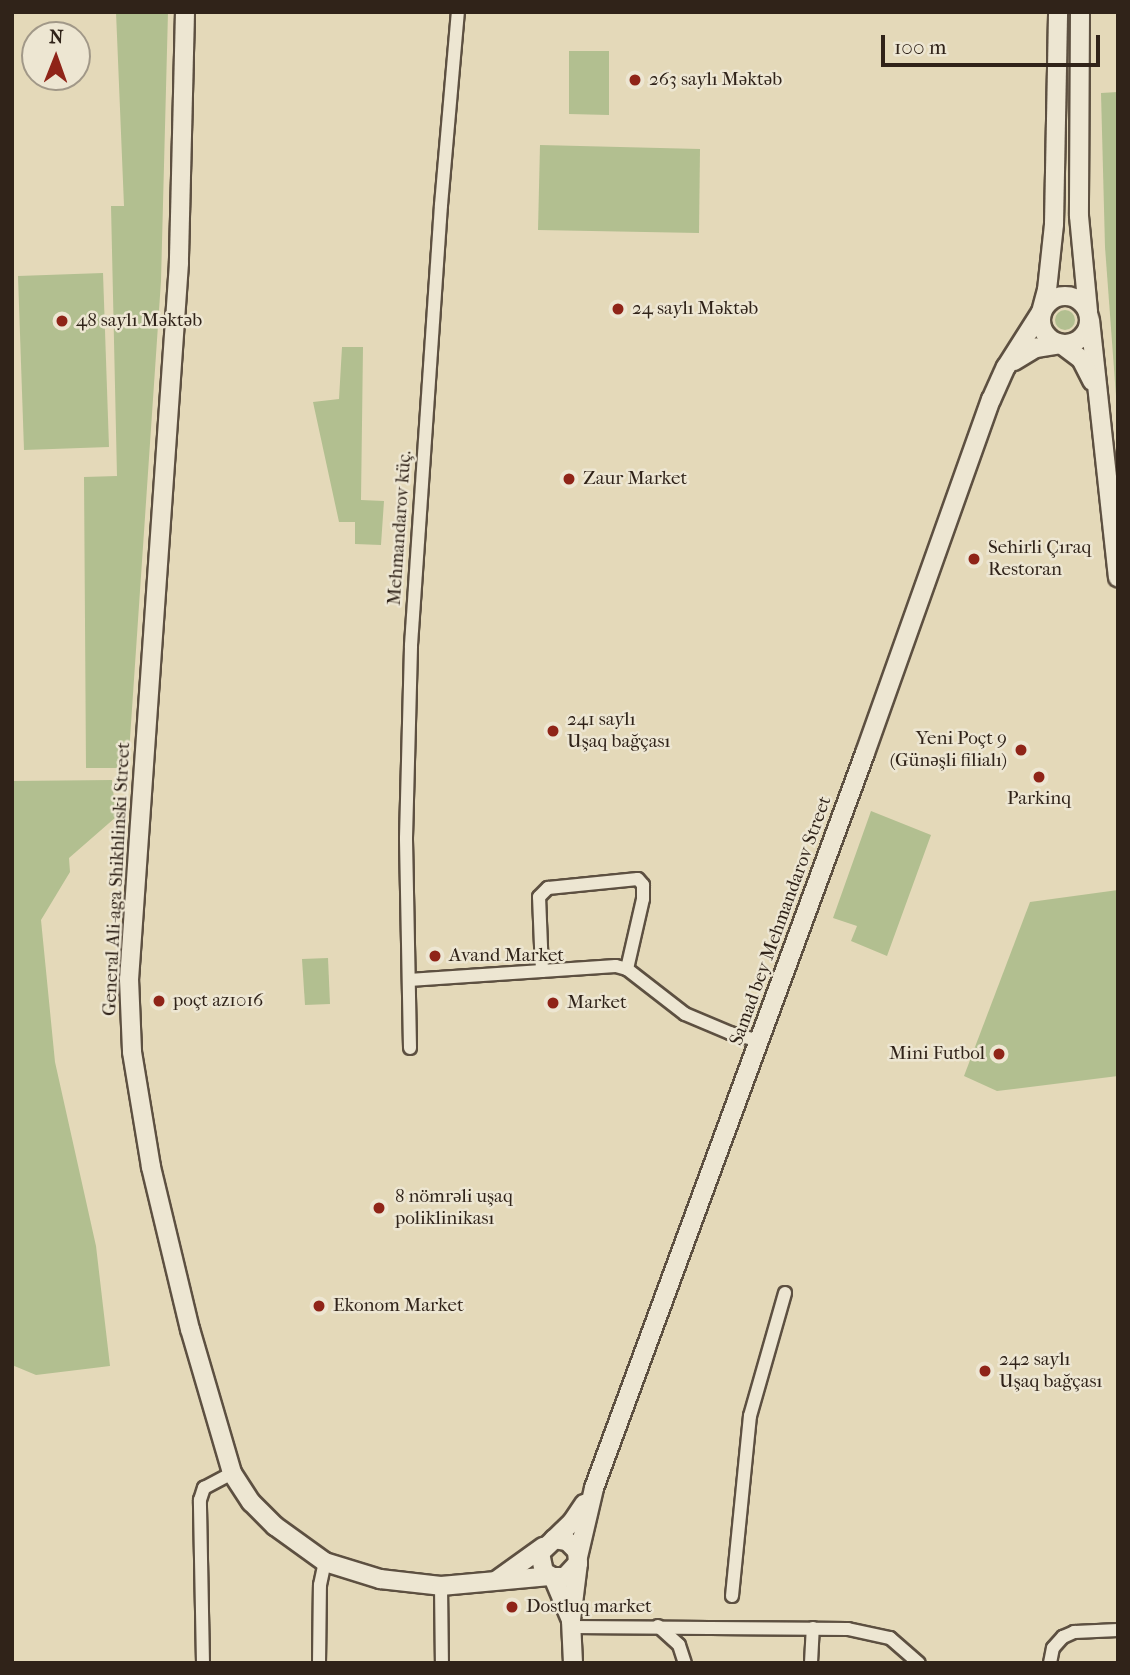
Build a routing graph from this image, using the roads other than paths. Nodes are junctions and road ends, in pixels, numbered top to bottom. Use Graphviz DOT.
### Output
graph roads {
  1 [pos="185,12"];
  2 [pos="458,12"];
  3 [pos="1058,12"];
  4 [pos="1080,12"];
  5 [pos="1041,312"];
  6 [pos="1089,316"];
  7 [pos="1061,344"];
  8 [pos="1006,367"];
  9 [pos="1100,401"];
  10 [pos="1118,577"];
  11 [pos="627,968"];
  12 [pos="542,971"];
  13 [pos="409,979"];
  14 [pos="759,1041"];
  15 [pos="410,1048"];
  16 [pos="785,1293"];
  17 [pos="232,1473"];
  18 [pos="594,1488"];
  19 [pos="549,1543"];
  20 [pos="578,1560"];
  21 [pos="325,1562"];
  22 [pos="551,1576"];
  23 [pos="497,1580"];
  24 [pos="441,1586"];
  25 [pos="732,1596"];
  26 [pos="571,1623"];
  27 [pos="657,1626"];
  28 [pos="813,1628"];
  29 [pos="1118,1630"];
  30 [pos="203,1663"];
  31 [pos="319,1663"];
  32 [pos="442,1663"];
  33 [pos="573,1663"];
  34 [pos="685,1663"];
  35 [pos="811,1663"];
  36 [pos="919,1663"];
  37 [pos="1050,1663"];
  1 -- 17 [label="main road, General Ali-aga Shikhlinski Street"];
  2 -- 13 [label="street, Mehmandarov küç."];
  3 -- 5 [label="main road"];
  4 -- 6 [label="main road"];
  5 -- 6 [label="main road"];
  5 -- 7 [label="main road"];
  5 -- 8 [label="main road, Samad bey Mehmandarov Street"];
  6 -- 7 [label="main road"];
  6 -- 9 [label="main road"];
  7 -- 8 [label="main road"];
  7 -- 9 [label="main road"];
  8 -- 14 [label="main road, Samad bey Mehmandarov Street"];
  9 -- 10 [label="main road"];
  11 -- 12 [label="street"];
  11 -- 12 [label="street"];
  11 -- 14 [label="street"];
  12 -- 13 [label="street"];
  13 -- 15 [label="street, Mehmandarov küç."];
  14 -- 18 [label="main road, Samad bey Mehmandarov Street"];
  16 -- 25 [label="street"];
  17 -- 21 [label="main road, General Ali-aga Shikhlinski Street"];
  17 -- 30 [label="street"];
  18 -- 19 [label="main road"];
  18 -- 20 [label="main road"];
  19 -- 20 [label="main road"];
  19 -- 22 [label="main road"];
  19 -- 23 [label="main road"];
  20 -- 22 [label="main road"];
  20 -- 26 [label="main road"];
  21 -- 24 [label="main road, General Ali-aga Shikhlinski Street"];
  21 -- 31 [label="street"];
  22 -- 23 [label="main road, General Ali-aga Shikhlinski Street"];
  22 -- 26 [label="main road"];
  23 -- 24 [label="main road, General Ali-aga Shikhlinski Street"];
  24 -- 32 [label="street"];
  26 -- 27 [label="street"];
  26 -- 33 [label="main road"];
  27 -- 28 [label="street"];
  27 -- 34 [label="street"];
  28 -- 35 [label="street"];
  28 -- 36 [label="street"];
  29 -- 37 [label="street"];
}
